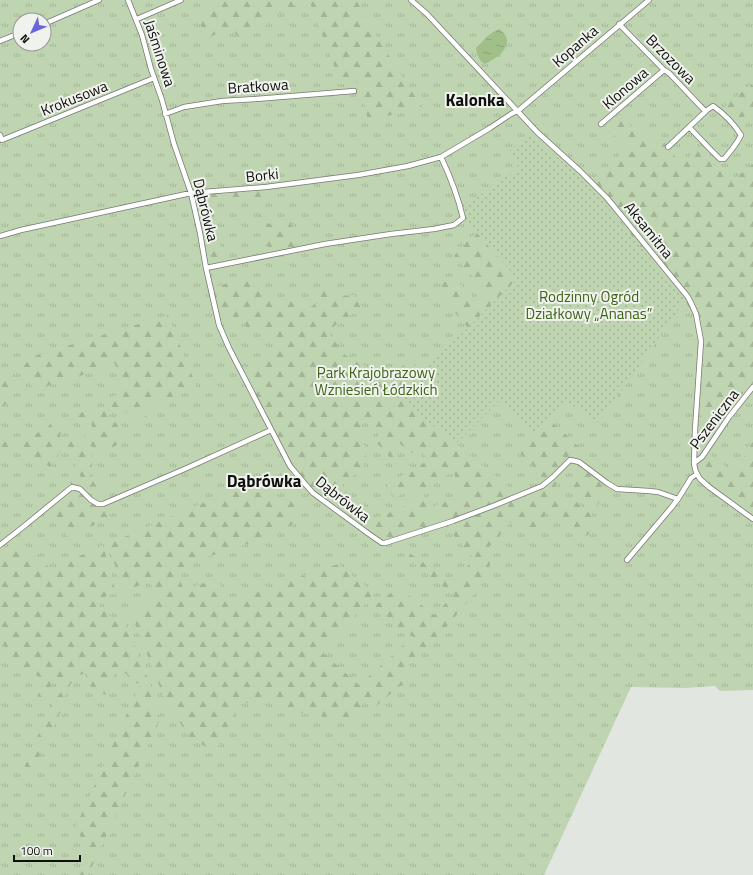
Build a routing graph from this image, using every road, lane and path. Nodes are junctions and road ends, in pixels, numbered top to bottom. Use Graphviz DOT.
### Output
graph roads {
  1 [pos="99,0"];
  2 [pos="128,0"];
  3 [pos="181,0"];
  4 [pos="410,0"];
  5 [pos="649,0"];
  6 [pos="137,19"];
  7 [pos="52,21"];
  8 [pos="619,24"];
  9 [pos="12,36"];
  10 [pos="0,41"];
  11 [pos="664,70"];
  12 [pos="154,78"];
  13 [pos="354,91"];
  14 [pos="517,111"];
  15 [pos="705,111"];
  16 [pos="165,114"];
  17 [pos="601,124"];
  18 [pos="689,127"];
  19 [pos="1,138"];
  20 [pos="668,147"];
  21 [pos="441,157"];
  22 [pos="191,194"];
  23 [pos="0,236"];
  24 [pos="206,268"];
  25 [pos="753,387"];
  26 [pos="271,430"];
  27 [pos="694,463"];
  28 [pos="697,474"];
  29 [pos="678,499"];
  30 [pos="753,519"];
  31 [pos="0,545"];
  32 [pos="628,560"];
  1 -- 7 [label="street"];
  2 -- 6 [label="street, Jaśminowa"];
  3 -- 6 [label="street"];
  4 -- 14 [label="street, Aksamitna"];
  5 -- 8 [label="street, Kopanka"];
  6 -- 12 [label="street, Jaśminowa"];
  8 -- 11 [label="street, Brzozowa"];
  8 -- 14 [label="street, Kopanka"];
  9 -- 10 [label="street"];
  11 -- 15 [label="street, Brzozowa"];
  11 -- 17 [label="street, Klonowa"];
  12 -- 16 [label="street, Jaśminowa"];
  12 -- 19 [label="street, Krokusowa"];
  13 -- 16 [label="street, Bratkowa"];
  14 -- 21 [label="street, Borki"];
  14 -- 27 [label="street, Aksamitna"];
  15 -- 18 [label="street"];
  15 -- 18 [label="street"];
  16 -- 22 [label="street, Dąbrówka"];
  18 -- 20 [label="street"];
  21 -- 22 [label="street, Borki"];
  21 -- 24 [label="street"];
  22 -- 23 [label="street, Borki"];
  22 -- 24 [label="street, Dąbrówka"];
  24 -- 26 [label="street, Dąbrówka"];
  25 -- 27 [label="street, Pszeniczna"];
  26 -- 29 [label="street, Dąbrówka"];
  26 -- 31 [label="street"];
  27 -- 28 [label="street, Aksamitna"];
  28 -- 29 [label="street"];
  28 -- 30 [label="street, Aksamitna"];
  29 -- 32 [label="street"];
}
